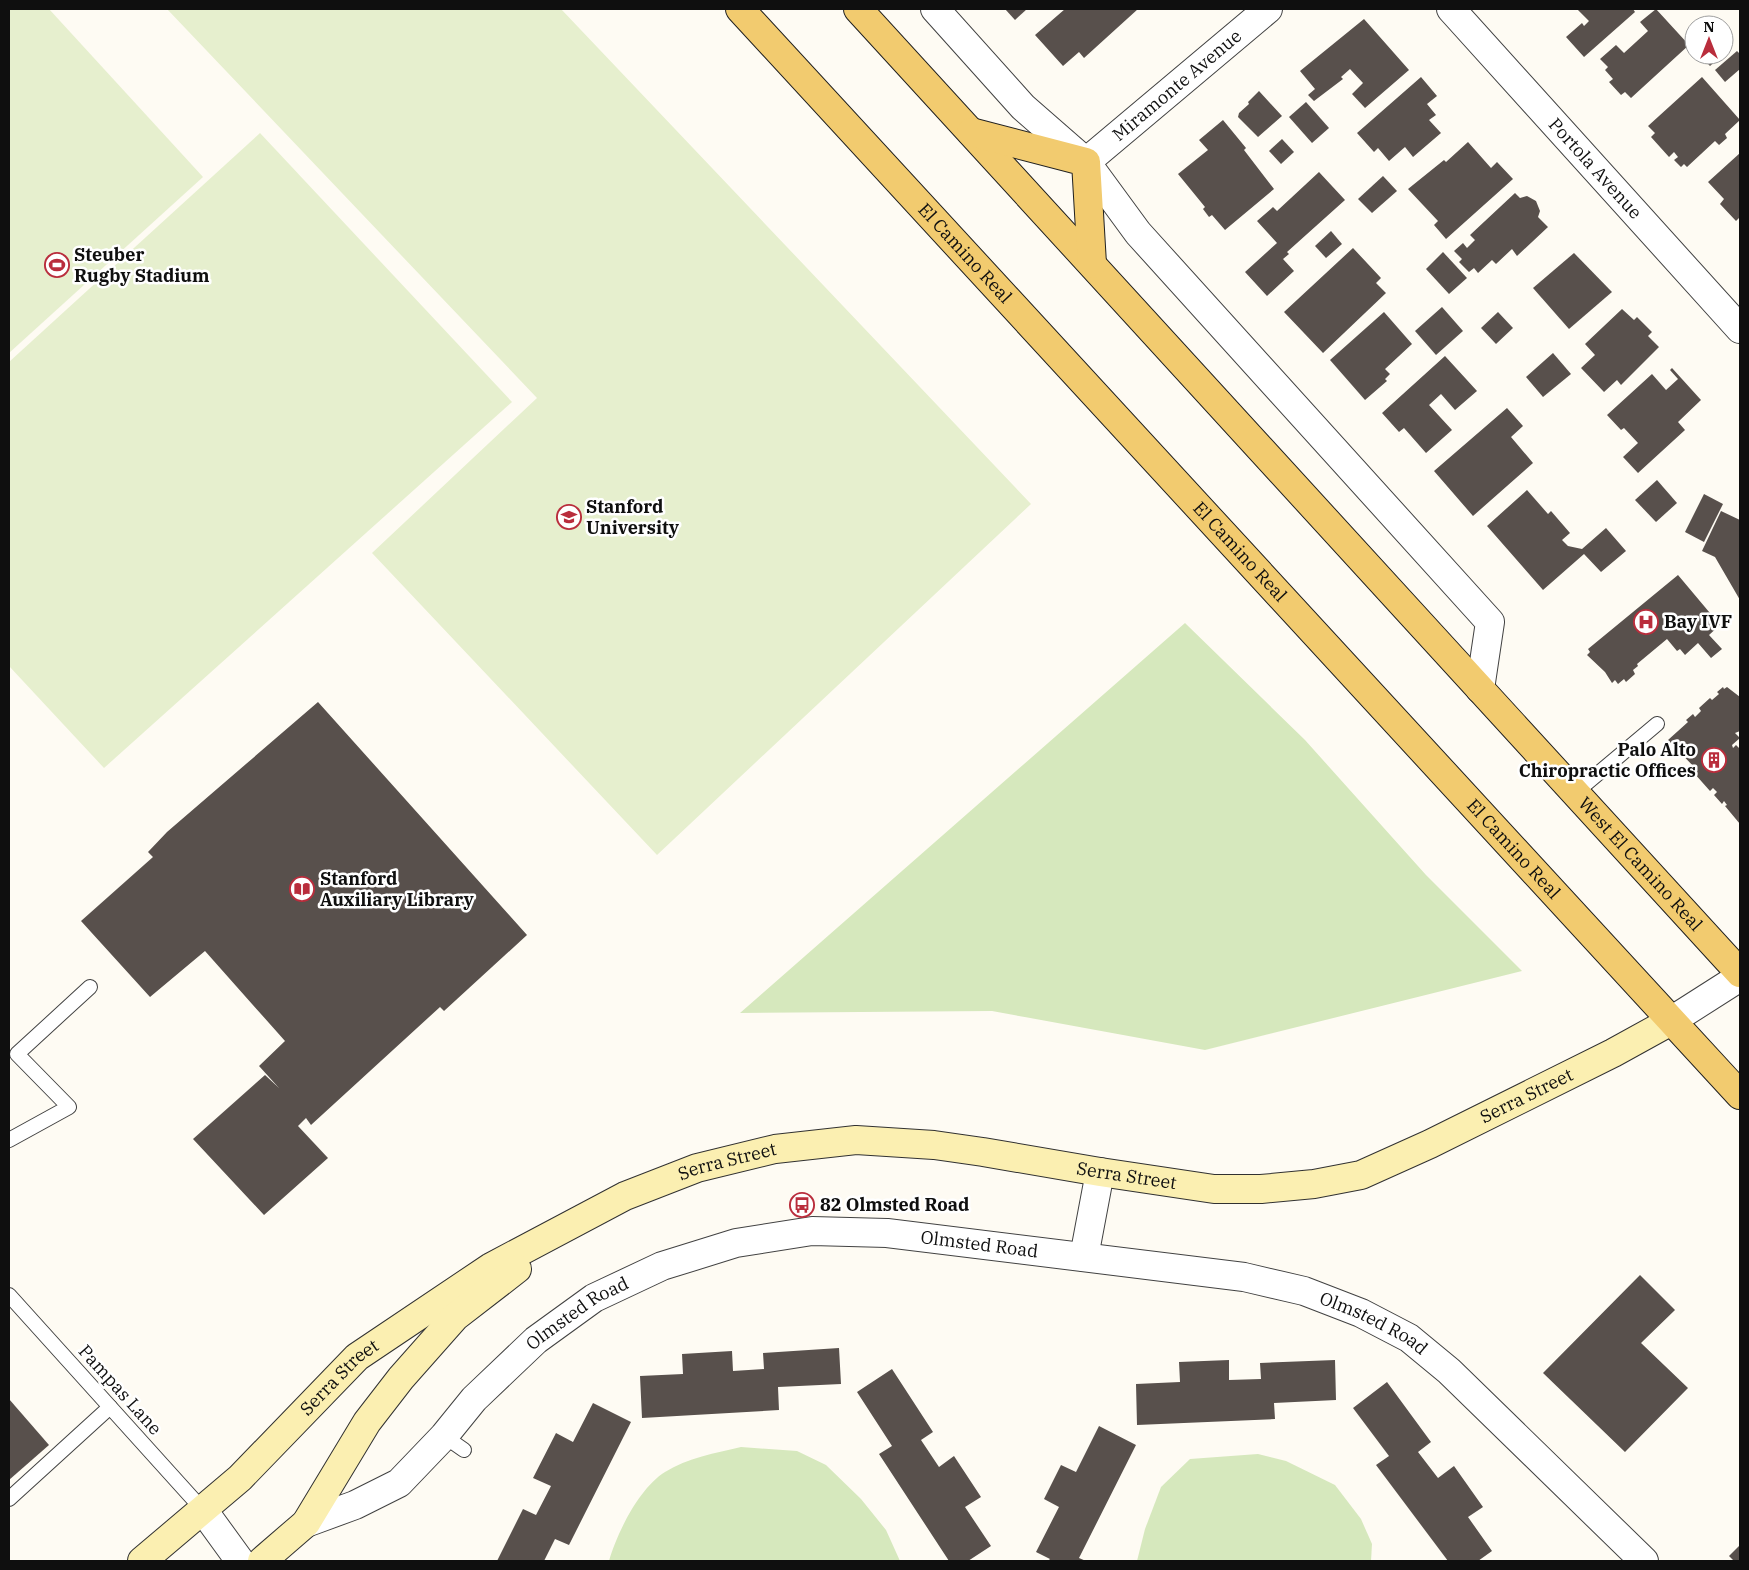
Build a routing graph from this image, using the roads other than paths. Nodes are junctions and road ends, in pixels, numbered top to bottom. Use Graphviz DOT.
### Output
graph roads {
  1 [pos="740,9"];
  2 [pos="858,9"];
  3 [pos="935,9"];
  4 [pos="1268,9"];
  5 [pos="1451,9"];
  6 [pos="971,132"];
  7 [pos="1086,162"];
  8 [pos="1092,264"];
  9 [pos="1740,329"];
  10 [pos="1480,689"];
  11 [pos="1657,724"];
  12 [pos="1575,793"];
  13 [pos="1740,973"];
  14 [pos="1740,977"];
  15 [pos="90,987"];
  16 [pos="1671,1021"];
  17 [pos="1740,1095"];
  18 [pos="9,1140"];
  19 [pos="1100,1172"];
  20 [pos="564,1230"];
  21 [pos="1084,1257"];
  22 [pos="9,1295"];
  23 [pos="110,1407"];
  24 [pos="9,1499"];
  25 [pos="203,1510"];
  26 [pos="306,1523"];
  27 [pos="142,1561"];
  28 [pos="240,1561"];
  29 [pos="262,1561"];
  30 [pos="1644,1561"];
  1 -- 16 [label="main road, El Camino Real"];
  2 -- 6 [label="main road"];
  3 -- 7 [label="street"];
  4 -- 7 [label="street, Miramonte Avenue"];
  5 -- 9 [label="street, Portola Avenue"];
  6 -- 7 [label="main road"];
  6 -- 8 [label="main road"];
  7 -- 8 [label="main road"];
  7 -- 10 [label="street"];
  8 -- 10 [label="main road"];
  10 -- 12 [label="main road, West El Camino Real"];
  11 -- 12 [label="lane"];
  12 -- 13 [label="main road, West El Camino Real"];
  14 -- 16 [label="street"];
  15 -- 18 [label="lane"];
  16 -- 17 [label="main road, El Camino Real"];
  16 -- 19 [label="street, Serra Street"];
  19 -- 20 [label="street, Serra Street"];
  19 -- 21 [label="street"];
  20 -- 25 [label="street, Serra Street"];
  20 -- 26 [label="street, Serra Street"];
  21 -- 26 [label="street, Olmsted Road"];
  21 -- 30 [label="street, Olmsted Road"];
  22 -- 23 [label="lane, Pampas Lane"];
  23 -- 24 [label="lane"];
  23 -- 25 [label="lane, Pampas Lane"];
  25 -- 27 [label="street, Serra Street"];
  25 -- 28 [label="street"];
  26 -- 29 [label="street, Serra Street"];
}
